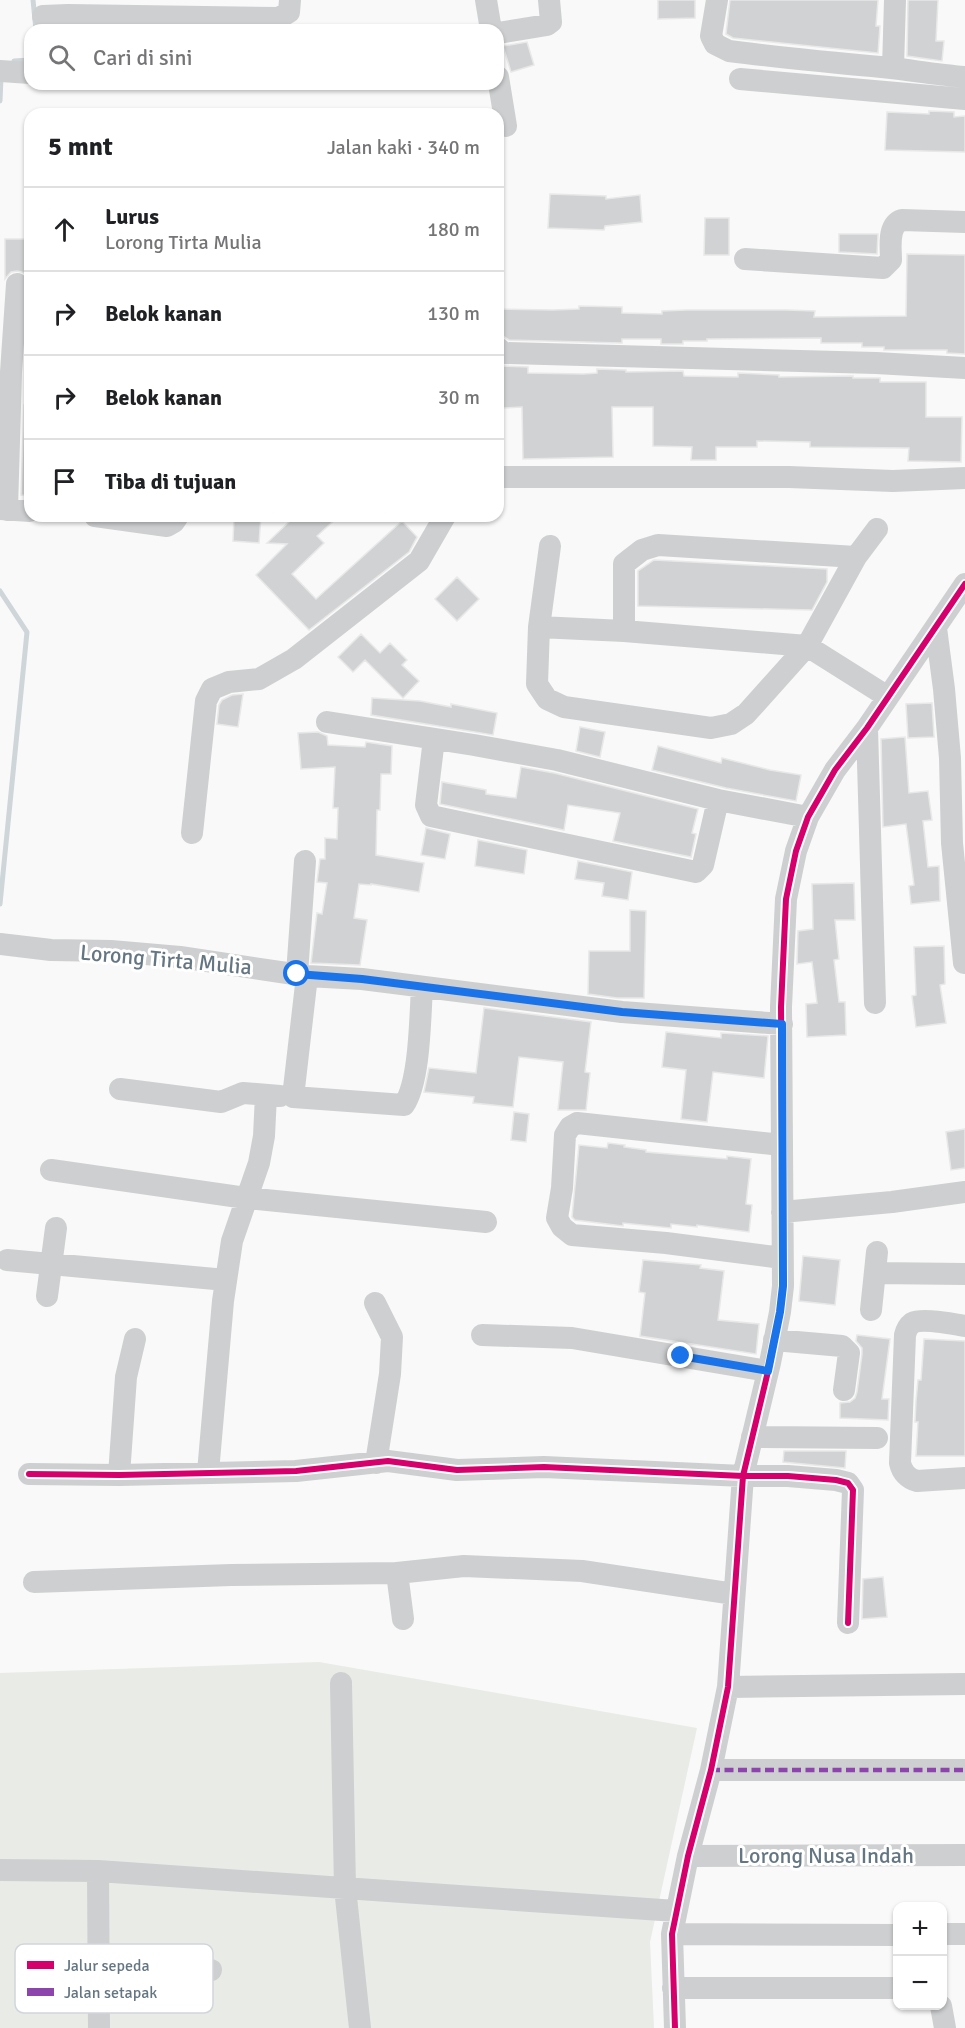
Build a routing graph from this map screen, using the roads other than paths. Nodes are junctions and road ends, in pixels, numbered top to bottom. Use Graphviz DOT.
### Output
graph roads {
  1 [pos="290,0"];
  2 [pos="486,0"];
  3 [pos="549,0"];
  4 [pos="717,0"];
  5 [pos="896,0"];
  6 [pos="44,15"];
  7 [pos="490,24"];
  8 [pos="504,32"];
  9 [pos="893,68"];
  10 [pos="965,77"];
  11 [pos="740,80"];
  12 [pos="500,90"];
  13 [pos="965,99"];
  14 [pos="503,108"];
  15 [pos="504,114"];
  16 [pos="506,126"];
  17 [pos="965,222"];
  18 [pos="745,259"];
  19 [pos="14,284"];
  20 [pos="504,353"];
  21 [pos="965,368"];
  22 [pos="504,477"];
  23 [pos="965,478"];
  24 [pos="3,509"];
  25 [pos="24,511"];
  26 [pos="138,522"];
  27 [pos="174,522"];
  28 [pos="442,522"];
  29 [pos="877,529"];
  30 [pos="550,546"];
  31 [pos="856,556"];
  32 [pos="965,584"];
  33 [pos="538,627"];
  34 [pos="936,628"];
  35 [pos="624,631"];
  36 [pos="807,646"];
  37 [pos="888,697"];
  38 [pos="327,722"];
  39 [pos="867,728"];
  40 [pos="434,739"];
  41 [pos="718,800"];
  42 [pos="808,817"];
  43 [pos="192,833"];
  44 [pos="305,861"];
  45 [pos="6,945"];
  46 [pos="964,963"];
  47 [pos="302,975"];
  48 [pos="422,987"];
  49 [pos="875,1003"];
  50 [pos="782,1024"];
  51 [pos="120,1089"];
  52 [pos="266,1095"];
  53 [pos="293,1096"];
  54 [pos="782,1145"];
  55 [pos="51,1170"];
  56 [pos="965,1192"];
  57 [pos="246,1198"];
  58 [pos="782,1212"];
  59 [pos="486,1222"];
  60 [pos="56,1228"];
  61 [pos="782,1258"];
  62 [pos="7,1260"];
  63 [pos="52,1264"];
  64 [pos="965,1275"];
  65 [pos="226,1280"];
  66 [pos="47,1296"];
  67 [pos="375,1303"];
  68 [pos="871,1310"];
  69 [pos="965,1326"];
  70 [pos="482,1335"];
  71 [pos="135,1339"];
  72 [pos="774,1340"];
  73 [pos="768,1371"];
  74 [pos="844,1390"];
  75 [pos="752,1437"];
  76 [pos="877,1438"];
  77 [pos="376,1463"];
  78 [pos="207,1472"];
  79 [pos="29,1474"];
  80 [pos="119,1475"];
  81 [pos="743,1476"];
  82 [pos="965,1478"];
  83 [pos="397,1573"];
  84 [pos="34,1582"];
  85 [pos="734,1594"];
  86 [pos="403,1619"];
  87 [pos="848,1623"];
  88 [pos="341,1683"];
  89 [pos="965,1684"];
  90 [pos="728,1687"];
  91 [pos="711,1770"];
  92 [pos="965,1770"];
  93 [pos="965,1855"];
  94 [pos="688,1856"];
  95 [pos="1,1870"];
  96 [pos="98,1871"];
  97 [pos="345,1888"];
  98 [pos="676,1911"];
  99 [pos="672,1934"];
  100 [pos="947,1934"];
  101 [pos="965,1934"];
  102 [pos="893,1935"];
  103 [pos="99,1944"];
  104 [pos="673,1988"];
  105 [pos="893,1988"];
  106 [pos="942,2010"];
  107 [pos="360,2028"];
  108 [pos="675,2028"];
  109 [pos="945,2028"];
  1 -- 6 [label="street"];
  2 -- 7 [label="street"];
  3 -- 8 [label="street"];
  4 -- 9 [label="street"];
  5 -- 9 [label="street"];
  9 -- 10 [label="street"];
  11 -- 13 [label="street"];
  12 -- 14 [label="street"];
  15 -- 16 [label="street"];
  17 -- 18 [label="street"];
  19 -- 24 [label="street"];
  20 -- 21 [label="street"];
  22 -- 23 [label="street"];
  24 -- 25 [label="street"];
  26 -- 27 [label="street"];
  28 -- 43 [label="street"];
  29 -- 31 [label="street"];
  30 -- 33 [label="street"];
  31 -- 35 [label="street"];
  31 -- 36 [label="street"];
  32 -- 34 [label="street"];
  33 -- 35 [label="street"];
  33 -- 36 [label="street"];
  34 -- 37 [label="street"];
  34 -- 46 [label="street"];
  35 -- 36 [label="street"];
  36 -- 37 [label="street"];
  37 -- 39 [label="street"];
  38 -- 40 [label="street"];
  39 -- 42 [label="street"];
  39 -- 49 [label="street"];
  40 -- 41 [label="street"];
  40 -- 41 [label="street"];
  41 -- 42 [label="street"];
  42 -- 50 [label="street"];
  44 -- 47 [label="street"];
  45 -- 47 [label="street, Lorong Tirta Mulia"];
  47 -- 48 [label="street, Lorong Tirta Mulia"];
  47 -- 53 [label="street"];
  48 -- 50 [label="street, Lorong Tirta Mulia"];
  48 -- 53 [label="street"];
  50 -- 54 [label="street"];
  51 -- 52 [label="street"];
  52 -- 53 [label="street"];
  52 -- 57 [label="street"];
  54 -- 58 [label="street"];
  54 -- 61 [label="street"];
  55 -- 57 [label="street"];
  56 -- 58 [label="street"];
  57 -- 59 [label="street"];
  57 -- 65 [label="street"];
  58 -- 61 [label="street"];
  60 -- 63 [label="street"];
  61 -- 72 [label="street"];
  62 -- 63 [label="street"];
  63 -- 65 [label="street"];
  63 -- 66 [label="street"];
  64 -- 68 [label="street"];
  65 -- 78 [label="street"];
  67 -- 77 [label="street"];
  69 -- 82 [label="street"];
  70 -- 73 [label="street"];
  71 -- 80 [label="street"];
  72 -- 73 [label="street"];
  72 -- 74 [label="street"];
  73 -- 75 [label="street"];
  75 -- 76 [label="street"];
  75 -- 81 [label="street"];
  77 -- 78 [label="street"];
  77 -- 81 [label="street"];
  78 -- 80 [label="street"];
  79 -- 80 [label="street"];
  81 -- 85 [label="street"];
  81 -- 87 [label="street"];
  83 -- 84 [label="street"];
  83 -- 85 [label="street"];
  83 -- 86 [label="street"];
  85 -- 90 [label="street"];
  88 -- 97 [label="street"];
  89 -- 90 [label="street"];
  90 -- 91 [label="street"];
  91 -- 92 [label="street"];
  91 -- 94 [label="street"];
  93 -- 94 [label="street, Lorong Nusa Indah"];
  94 -- 98 [label="street"];
  95 -- 96 [label="street"];
  96 -- 97 [label="street"];
  96 -- 103 [label="street"];
  97 -- 98 [label="street"];
  97 -- 107 [label="street"];
  98 -- 99 [label="street"];
  99 -- 102 [label="street"];
  99 -- 104 [label="street"];
  100 -- 101 [label="street"];
  104 -- 105 [label="street"];
  104 -- 108 [label="street"];
  106 -- 109 [label="street"];
}
